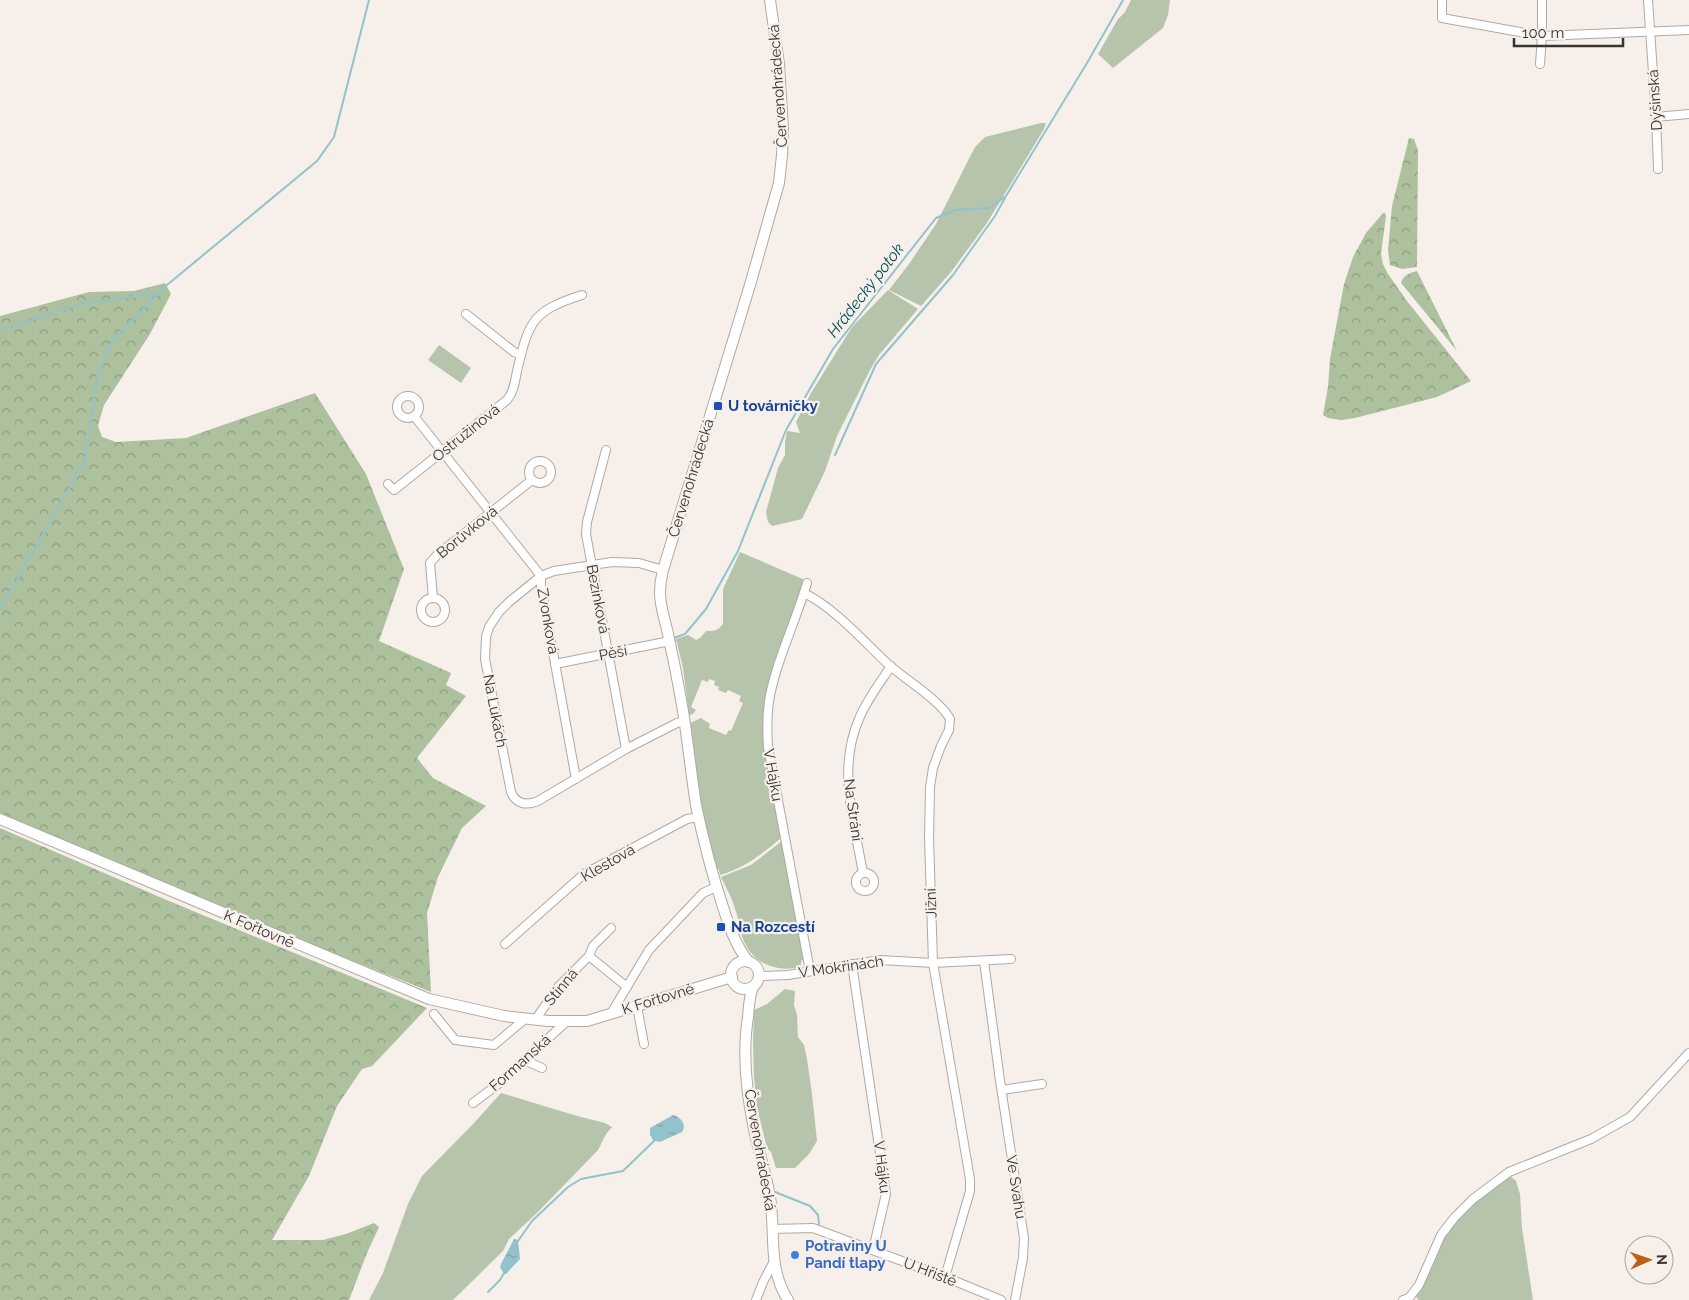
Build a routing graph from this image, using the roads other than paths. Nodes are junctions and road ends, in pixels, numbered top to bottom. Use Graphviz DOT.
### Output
graph roads {
  1 [pos="770,0"];
  2 [pos="1442,0"];
  3 [pos="1542,0"];
  4 [pos="1648,0"];
  5 [pos="1689,30"];
  6 [pos="1650,31"];
  7 [pos="1542,36"];
  8 [pos="1540,64"];
  9 [pos="1689,114"];
  10 [pos="1656,117"];
  11 [pos="1658,169"];
  12 [pos="582,294"];
  13 [pos="466,314"];
  14 [pos="521,354"];
  15 [pos="414,416"];
  16 [pos="606,450"];
  17 [pos="443,452"];
  18 [pos="532,480"];
  19 [pos="388,484"];
  20 [pos="490,512"];
  21 [pos="591,566"];
  22 [pos="663,570"];
  23 [pos="541,576"];
  24 [pos="807,583"];
  25 [pos="804,593"];
  26 [pos="433,598"];
  27 [pos="670,642"];
  28 [pos="608,655"];
  29 [pos="555,664"];
  30 [pos="891,666"];
  31 [pos="684,721"];
  32 [pos="626,749"];
  33 [pos="576,779"];
  34 [pos="699,817"];
  35 [pos="0,819"];
  36 [pos="863,873"];
  37 [pos="716,887"];
  38 [pos="611,928"];
  39 [pos="730,928"];
  40 [pos="504,944"];
  41 [pos="589,956"];
  42 [pos="1011,959"];
  43 [pos="984,961"];
  44 [pos="749,962"];
  45 [pos="934,963"];
  46 [pos="852,964"];
  47 [pos="810,971"];
  48 [pos="733,972"];
  49 [pos="759,976"];
  50 [pos="627,987"];
  51 [pos="739,987"];
  52 [pos="753,987"];
  53 [pos="637,1006"];
  54 [pos="612,1012"];
  55 [pos="434,1014"];
  56 [pos="530,1019"];
  57 [pos="566,1022"];
  58 [pos="746,1026"];
  59 [pos="644,1044"];
  60 [pos="1689,1053"];
  61 [pos="524,1060"];
  62 [pos="542,1068"];
  63 [pos="1042,1084"];
  64 [pos="1002,1090"];
  65 [pos="473,1103"];
  66 [pos="772,1229"];
  67 [pos="873,1250"];
  68 [pos="774,1263"];
  69 [pos="945,1277"];
  70 [pos="756,1300"];
  71 [pos="788,1300"];
  72 [pos="1001,1300"];
  73 [pos="1015,1300"];
  74 [pos="1403,1300"];
  1 -- 22 [label="street, Červenohrádecká"];
  2 -- 7 [label="street"];
  3 -- 7 [label="street"];
  4 -- 6 [label="street, Dýšinská"];
  5 -- 6 [label="street"];
  6 -- 7 [label="street"];
  6 -- 10 [label="street, Dýšinská"];
  7 -- 8 [label="street"];
  9 -- 10 [label="street"];
  10 -- 11 [label="street, Dýšinská"];
  12 -- 14 [label="street, Ostružinová"];
  13 -- 14 [label="street"];
  14 -- 17 [label="street, Ostružinová"];
  15 -- 17 [label="street, Zvonková"];
  16 -- 21 [label="street, Bezinková"];
  17 -- 19 [label="street, Ostružinová"];
  17 -- 20 [label="street, Zvonková"];
  18 -- 20 [label="street, Borůvková"];
  20 -- 23 [label="street, Zvonková"];
  20 -- 26 [label="street, Borůvková"];
  21 -- 22 [label="street, Na Lukách"];
  21 -- 23 [label="street, Na Lukách"];
  21 -- 28 [label="street, Bezinková"];
  22 -- 27 [label="street, Červenohrádecká"];
  23 -- 29 [label="street, Zvonková"];
  23 -- 33 [label="street, Na Lukách"];
  24 -- 25 [label="street, V Hájku"];
  25 -- 30 [label="street, Jižní"];
  25 -- 47 [label="street, V Hájku"];
  27 -- 28 [label="street, Pěší"];
  27 -- 31 [label="street, Červenohrádecká"];
  28 -- 29 [label="street, Pěší"];
  28 -- 32 [label="street, Bezinková"];
  29 -- 33 [label="street, Zvonková"];
  30 -- 36 [label="street, Na Stráni"];
  30 -- 45 [label="street, Jižní"];
  31 -- 32 [label="street, Na Lukách"];
  31 -- 34 [label="street, Červenohrádecká"];
  32 -- 33 [label="street, Na Lukách"];
  34 -- 37 [label="street, Červenohrádecká"];
  34 -- 40 [label="street, Klestová"];
  35 -- 56 [label="street, K Fořtovně"];
  37 -- 39 [label="street, Červenohrádecká"];
  37 -- 50 [label="street"];
  38 -- 41 [label="street, Stinná"];
  39 -- 44 [label="street, Červenohrádecká"];
  39 -- 48 [label="street, Červenohrádecká"];
  41 -- 50 [label="street, Stinná"];
  41 -- 56 [label="street, Stinná"];
  42 -- 43 [label="street, V Mokřinách"];
  43 -- 45 [label="street, V Mokřinách"];
  43 -- 64 [label="street, Ve Svahu"];
  44 -- 48 [label="street"];
  44 -- 49 [label="street"];
  45 -- 46 [label="street, V Mokřinách"];
  45 -- 69 [label="street, Jižní"];
  46 -- 47 [label="street, V Mokřinách"];
  46 -- 67 [label="street, V Hájku"];
  47 -- 49 [label="street, V Mokřinách"];
  48 -- 51 [label="street"];
  48 -- 53 [label="street, K Fořtovně"];
  49 -- 52 [label="street"];
  50 -- 54 [label="street"];
  51 -- 52 [label="street"];
  51 -- 58 [label="street, Červenohrádecká"];
  52 -- 58 [label="street, Červenohrádecká"];
  53 -- 54 [label="street, K Fořtovně"];
  53 -- 59 [label="street"];
  54 -- 57 [label="street, K Fořtovně"];
  55 -- 56 [label="street"];
  56 -- 57 [label="street, K Fořtovně"];
  57 -- 61 [label="street, Formanská"];
  58 -- 66 [label="street, Červenohrádecká"];
  60 -- 74 [label="street"];
  61 -- 62 [label="street"];
  61 -- 65 [label="street, Formanská"];
  63 -- 64 [label="street"];
  64 -- 73 [label="street, Ve Svahu"];
  66 -- 67 [label="street, U Hřiště"];
  66 -- 68 [label="street, Červenohrádecká"];
  67 -- 69 [label="street, U Hřiště"];
  68 -- 70 [label="street"];
  68 -- 71 [label="street, Červenohrádecká"];
  69 -- 72 [label="street, U Hřiště"];
}
